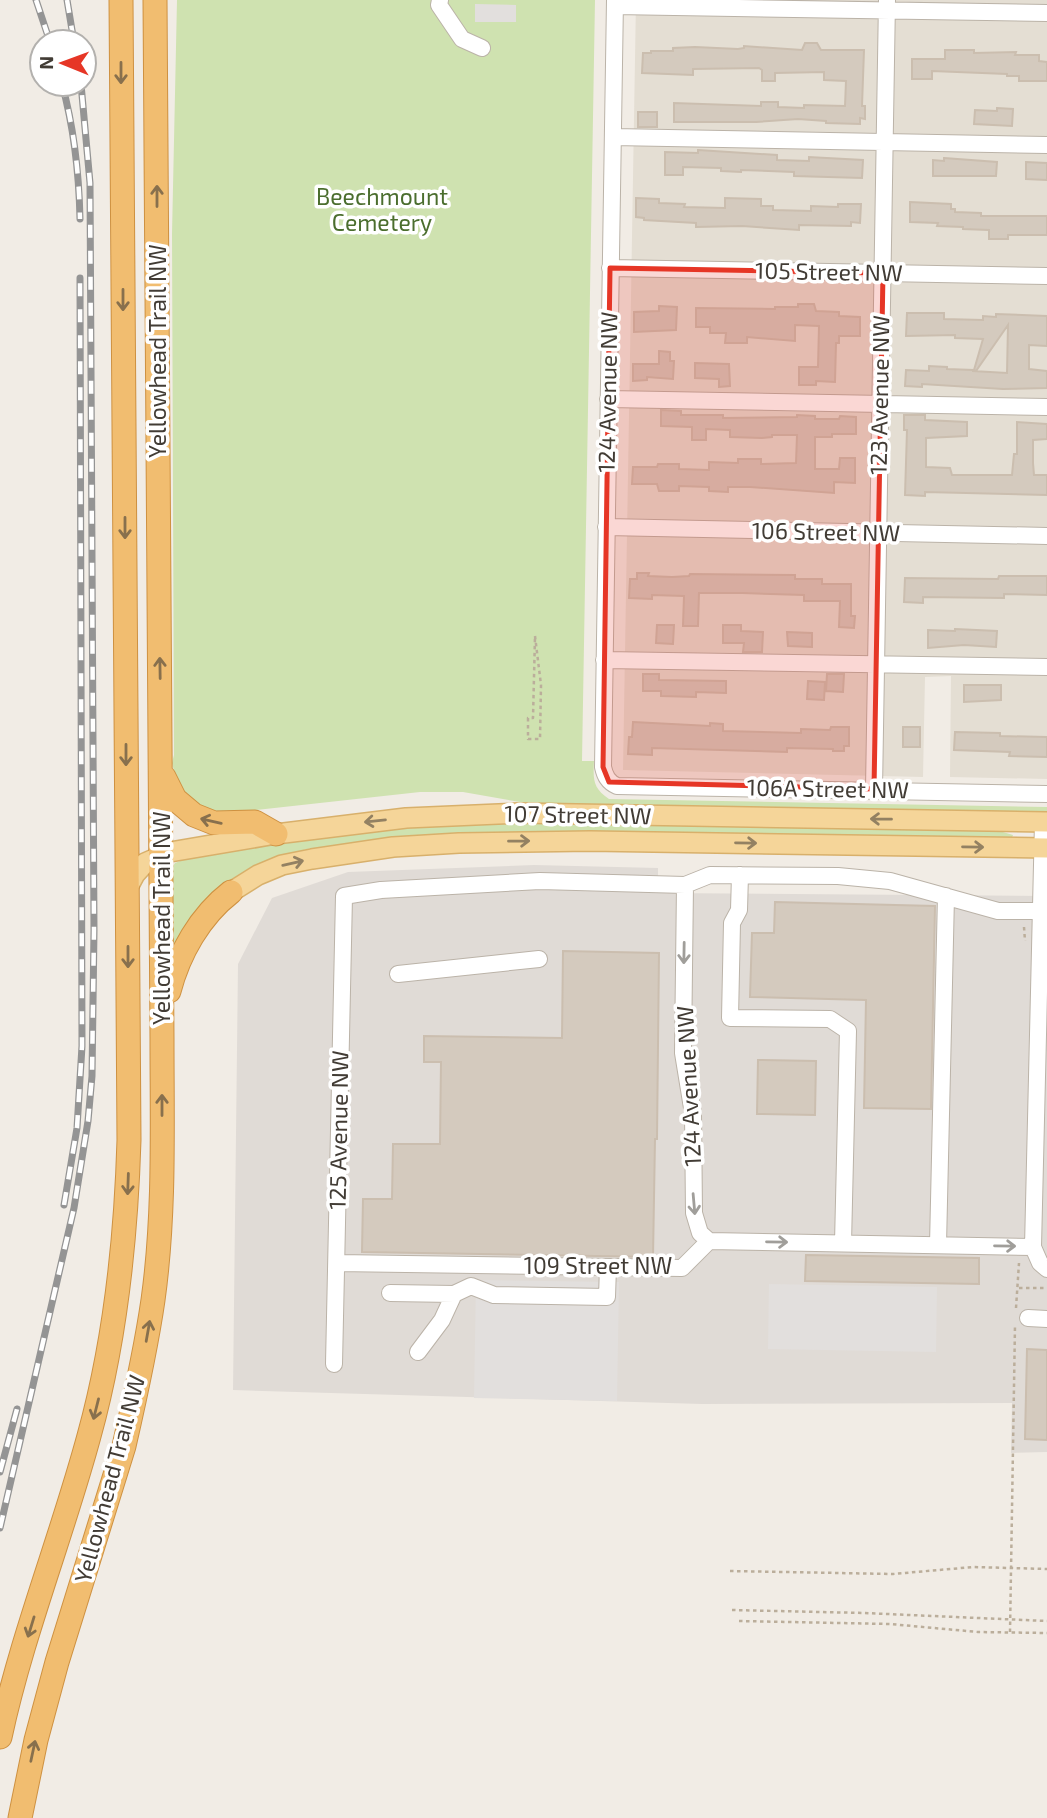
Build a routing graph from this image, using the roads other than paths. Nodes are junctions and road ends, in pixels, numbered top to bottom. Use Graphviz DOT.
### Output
graph roads {
  1 [pos="155,0"];
  2 [pos="440,0"];
  3 [pos="121,2"];
  4 [pos="615,3"];
  5 [pos="887,5"];
  6 [pos="1047,13"];
  7 [pos="482,48"];
  8 [pos="613,136"];
  9 [pos="885,142"];
  10 [pos="1047,145"];
  11 [pos="610,268"];
  12 [pos="883,273"];
  13 [pos="1047,276"];
  14 [pos="608,399"];
  15 [pos="880,404"];
  16 [pos="1047,407"];
  17 [pos="606,527"];
  18 [pos="878,533"];
  19 [pos="1047,536"];
  20 [pos="604,660"];
  21 [pos="876,665"];
  22 [pos="1047,667"];
  23 [pos="161,761"];
  24 [pos="609,782"];
  25 [pos="873,789"];
  26 [pos="1047,794"];
  27 [pos="1045,822"];
  28 [pos="276,834"];
  29 [pos="1045,848"];
  30 [pos="162,856"];
  31 [pos="740,875"];
  32 [pos="685,885"];
  33 [pos="127,889"];
  34 [pos="231,892"];
  35 [pos="946,896"];
  36 [pos="1043,911"];
  37 [pos="539,959"];
  38 [pos="397,974"];
  39 [pos="162,1039"];
  40 [pos="1041,1148"];
  41 [pos="1040,1213"];
  42 [pos="709,1241"];
  43 [pos="844,1243"];
  44 [pos="939,1245"];
  45 [pos="1032,1247"];
  46 [pos="337,1263"];
  47 [pos="608,1267"];
  48 [pos="1047,1269"];
  49 [pos="390,1293"];
  50 [pos="454,1294"];
  51 [pos="1028,1318"];
  52 [pos="1047,1319"];
  53 [pos="418,1352"];
  54 [pos="334,1364"];
  55 [pos="0,1737"];
  56 [pos="20,1818"];
  23 -- 1 [label="highway, Yellowhead Trail NW, one-way"];
  2 -- 7 [label="street"];
  3 -- 33 [label="highway, Yellowhead Trail NW, one-way"];
  4 -- 5 [label="street"];
  4 -- 8 [label="street, 124 Avenue NW"];
  5 -- 6 [label="street"];
  5 -- 9 [label="street, 123 Avenue NW"];
  8 -- 9 [label="street"];
  8 -- 11 [label="street, 124 Avenue NW"];
  9 -- 10 [label="street"];
  9 -- 12 [label="street, 123 Avenue NW"];
  11 -- 12 [label="street, 105 Street NW"];
  11 -- 14 [label="street, 124 Avenue NW"];
  12 -- 13 [label="street, 105 Street NW"];
  12 -- 15 [label="street, 123 Avenue NW"];
  14 -- 15 [label="street"];
  14 -- 17 [label="street, 124 Avenue NW"];
  15 -- 16 [label="street"];
  15 -- 18 [label="street, 123 Avenue NW"];
  17 -- 18 [label="street, 106 Street NW"];
  17 -- 20 [label="street, 124 Avenue NW"];
  18 -- 19 [label="street, 106 Street NW"];
  18 -- 21 [label="street, 123 Avenue NW"];
  20 -- 21 [label="street"];
  20 -- 24 [label="street, 124 Avenue NW"];
  21 -- 22 [label="street"];
  21 -- 25 [label="street, 123 Avenue NW"];
  28 -- 23 [label="highway, one-way"];
  23 -- 30 [label="highway, Yellowhead Trail NW"];
  24 -- 25 [label="street, 106A Street NW"];
  25 -- 26 [label="street, 106A Street NW"];
  27 -- 28 [label="main road, 107 Street NW, one-way"];
  27 -- 29 [label="street"];
  28 -- 30 [label="main road, 107 Street NW"];
  34 -- 29 [label="main road, 107 Street NW, one-way"];
  29 -- 36 [label="street"];
  30 -- 33 [label="main road, 107 Street NW"];
  30 -- 39 [label="highway, Yellowhead Trail NW"];
  31 -- 32 [label="street"];
  31 -- 35 [label="street"];
  31 -- 43 [label="street"];
  32 -- 42 [label="street, 124 Avenue NW, one-way"];
  32 -- 46 [label="street, 125 Avenue NW"];
  33 -- 55 [label="highway, Yellowhead Trail NW, one-way"];
  34 -- 39 [label="highway"];
  35 -- 36 [label="street"];
  35 -- 44 [label="street"];
  36 -- 40 [label="street"];
  37 -- 38 [label="street"];
  56 -- 39 [label="highway, Yellowhead Trail NW, one-way"];
  40 -- 41 [label="street"];
  41 -- 45 [label="street"];
  42 -- 43 [label="street, one-way"];
  42 -- 47 [label="street, 109 Street NW"];
  43 -- 44 [label="street"];
  44 -- 45 [label="street, one-way"];
  45 -- 48 [label="street"];
  46 -- 47 [label="street, 109 Street NW"];
  46 -- 54 [label="street, 125 Avenue NW"];
  47 -- 50 [label="street"];
  49 -- 50 [label="street"];
  50 -- 53 [label="street"];
  51 -- 52 [label="street"];
}
